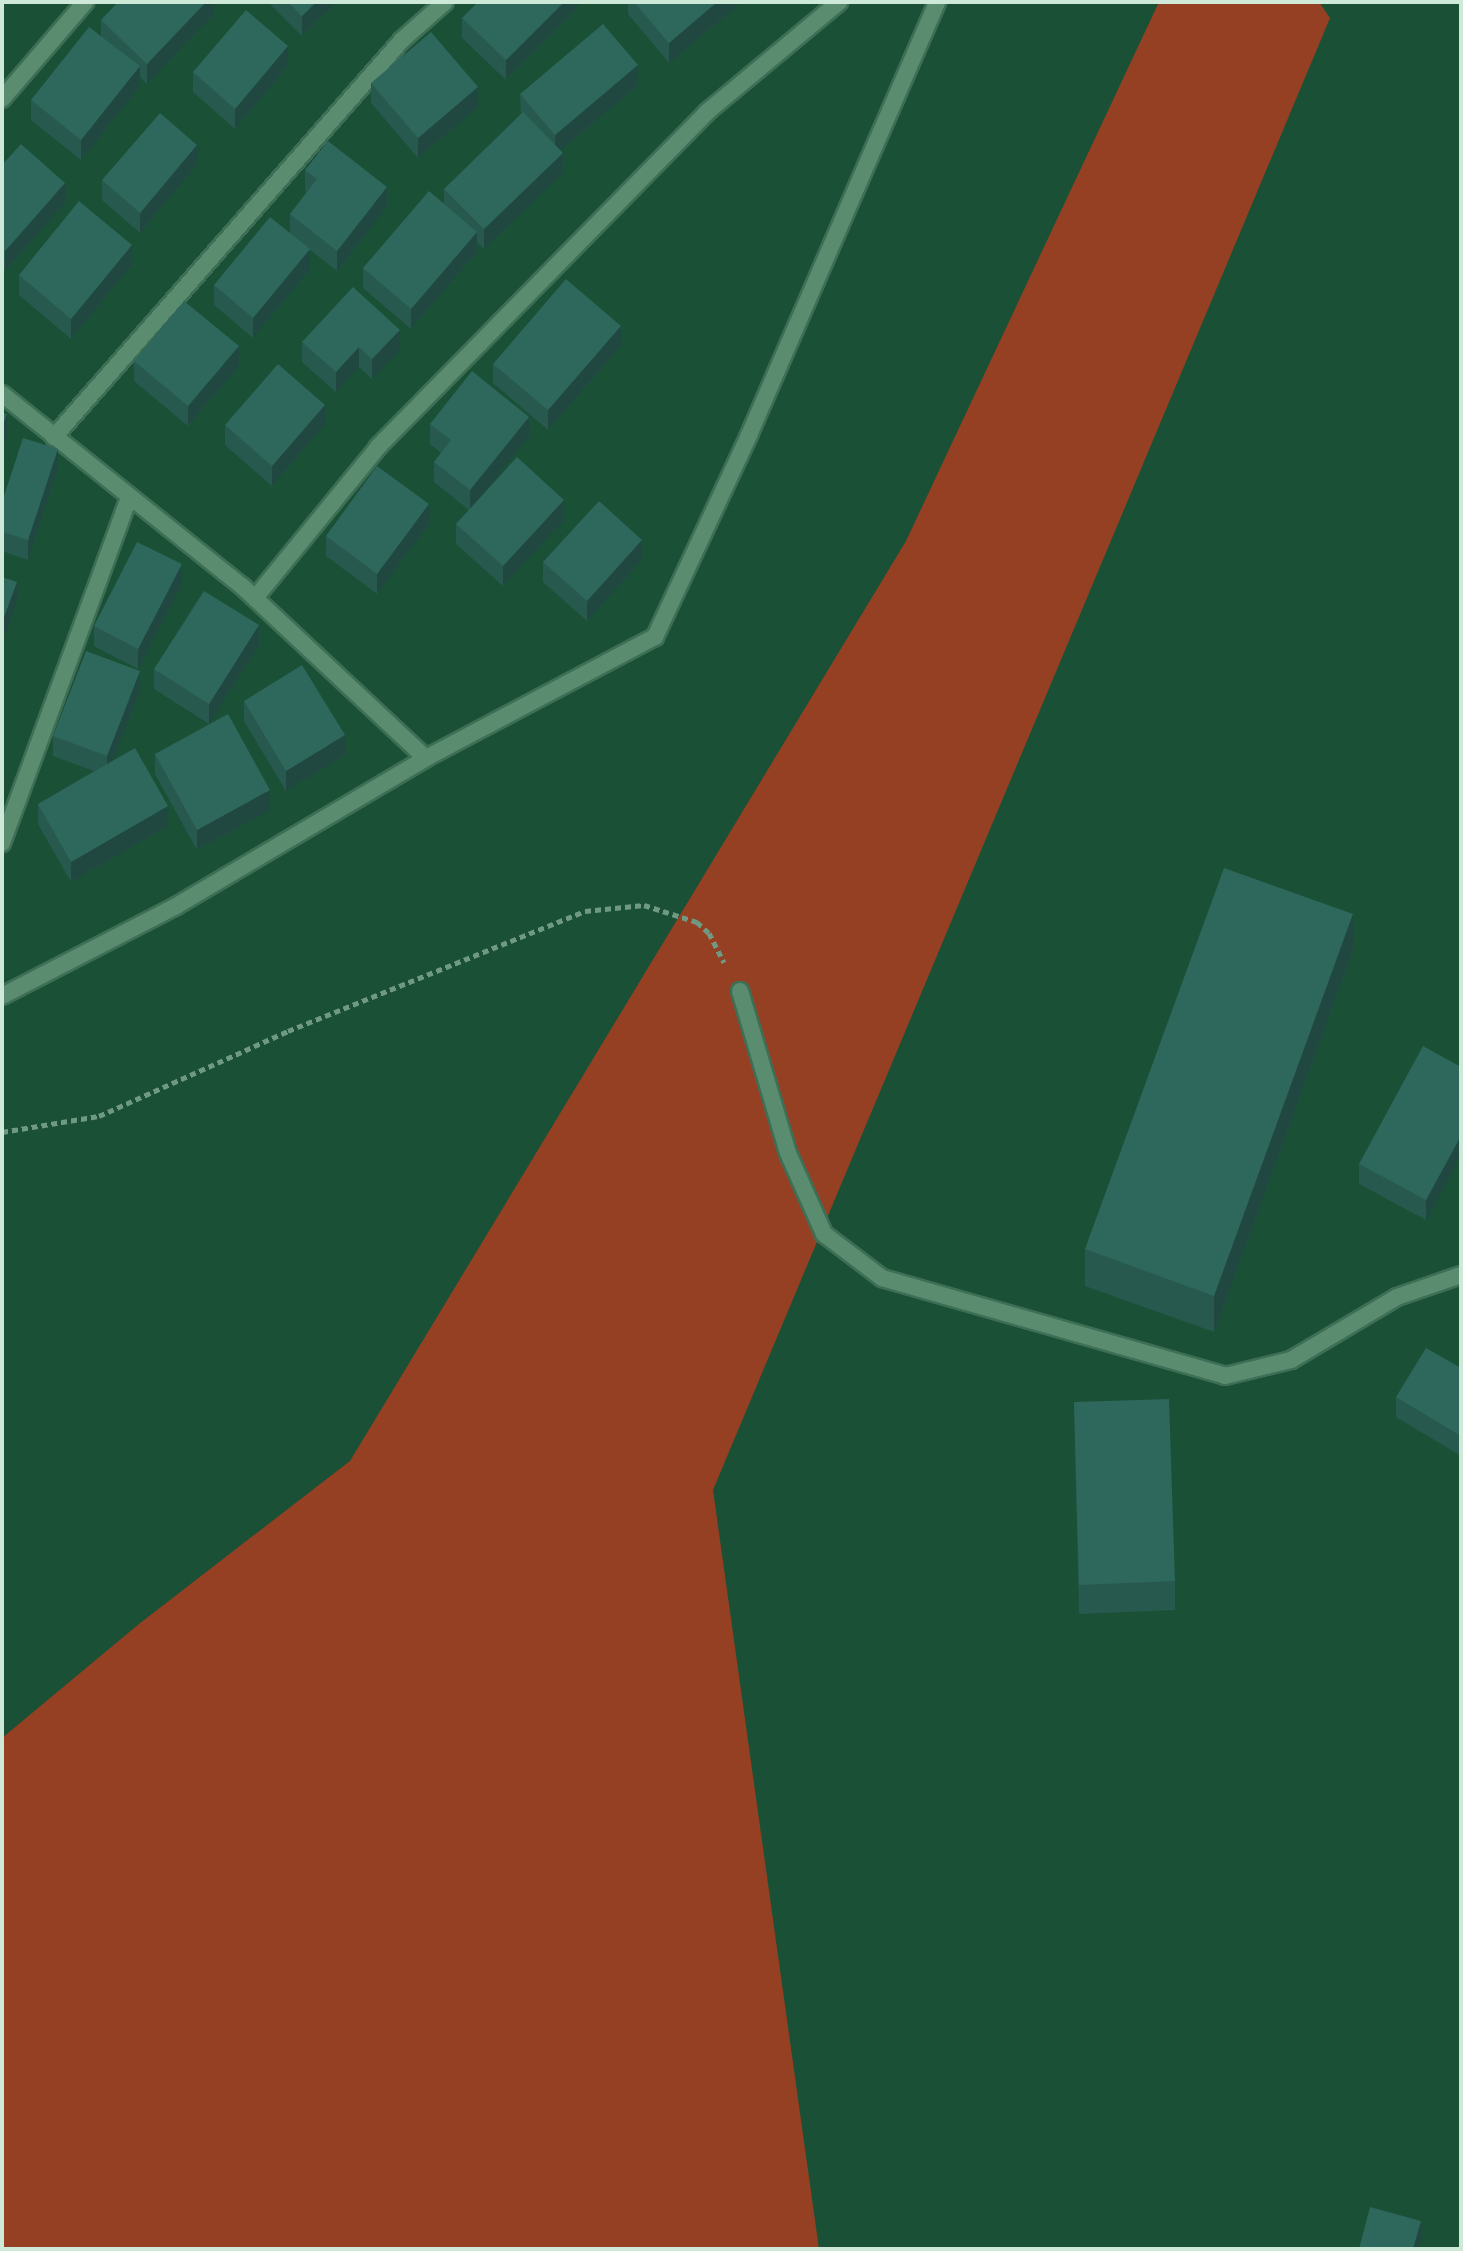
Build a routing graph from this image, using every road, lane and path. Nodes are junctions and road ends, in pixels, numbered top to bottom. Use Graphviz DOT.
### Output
graph roads {
  1 [pos="85,2"];
  2 [pos="445,2"];
  3 [pos="839,2"];
  4 [pos="937,2"];
  5 [pos="2,99"];
  6 [pos="2,394"];
  7 [pos="54,437"];
  8 [pos="129,497"];
  9 [pos="255,598"];
  10 [pos="426,758"];
  11 [pos="2,843"];
  12 [pos="740,991"];
  13 [pos="2,996"];
  14 [pos="2,1132"];
  15 [pos="1461,1275"];
  1 -- 5 [label="street"];
  2 -- 7 [label="street"];
  3 -- 9 [label="street"];
  4 -- 10 [label="street"];
  6 -- 7 [label="street"];
  7 -- 8 [label="street"];
  8 -- 9 [label="street"];
  8 -- 11 [label="street"];
  9 -- 10 [label="street"];
  10 -- 13 [label="street"];
  12 -- 14 [label="path"];
  12 -- 15 [label="street"];
}
